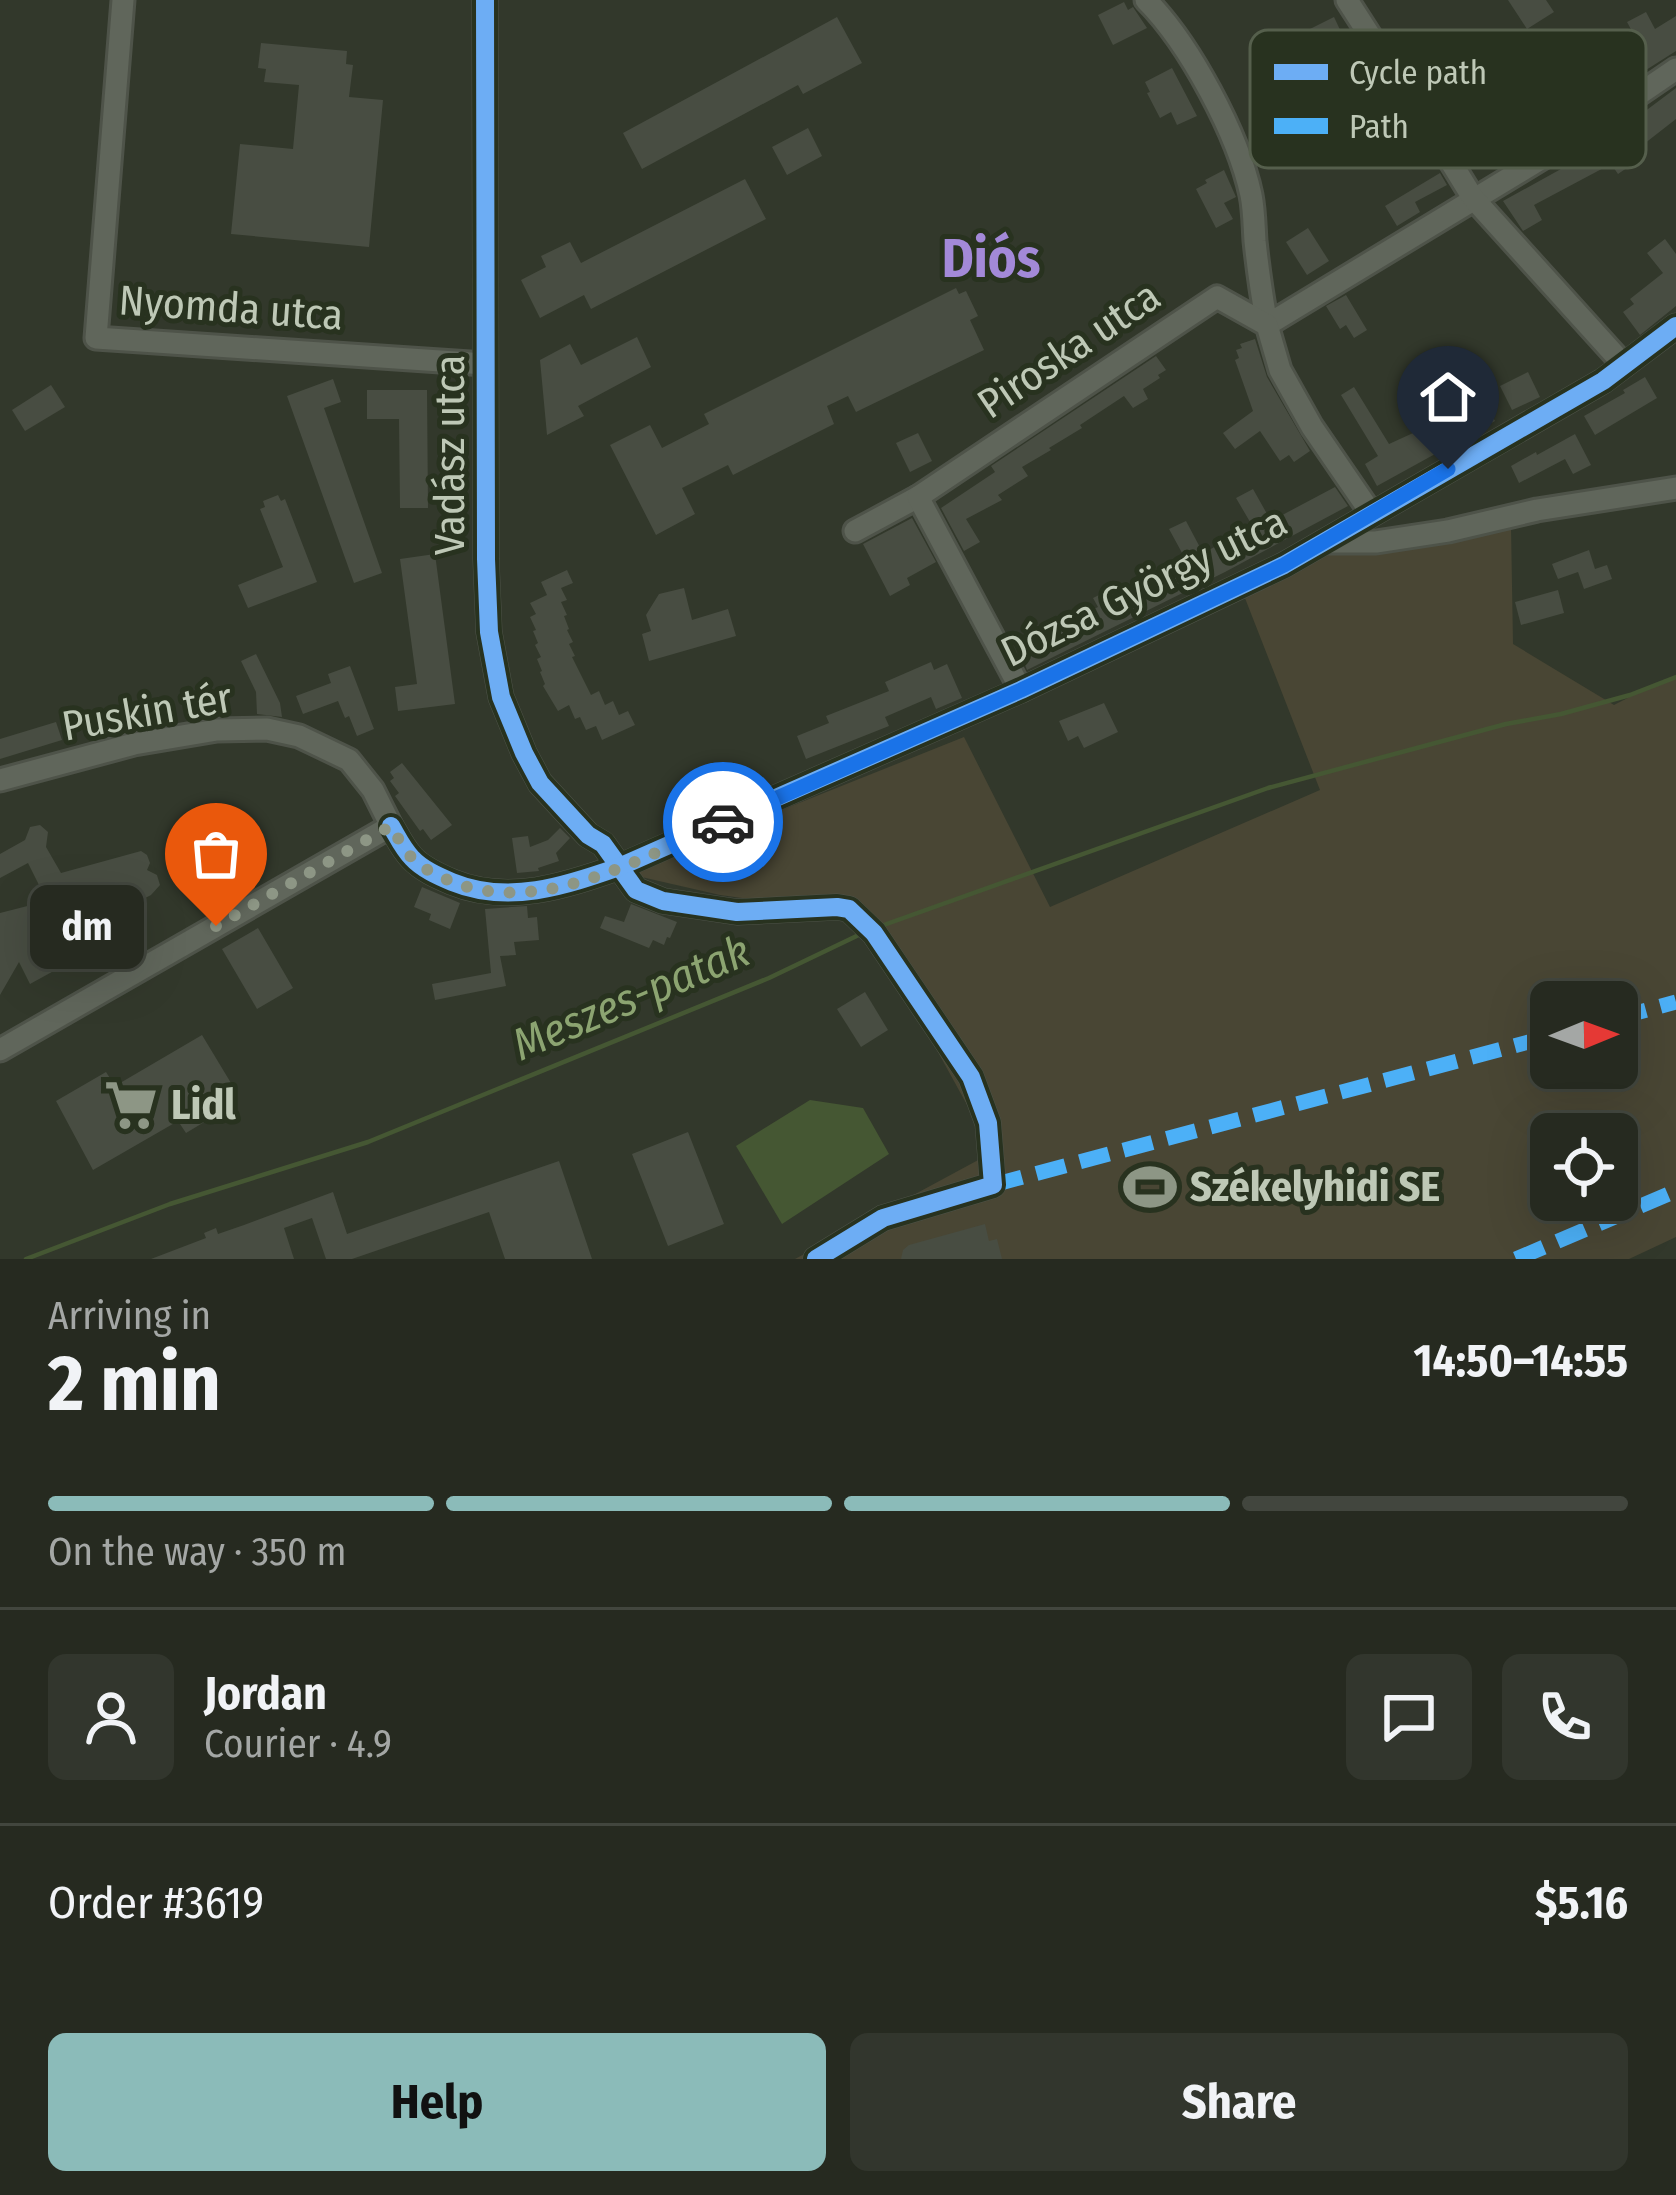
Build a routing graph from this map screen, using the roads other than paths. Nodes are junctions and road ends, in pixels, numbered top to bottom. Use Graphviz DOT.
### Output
graph roads {
  1 [pos="123,0"];
  2 [pos="485,0"];
  3 [pos="1145,0"];
  4 [pos="1346,0"];
  5 [pos="1365,30"];
  6 [pos="1676,69"];
  7 [pos="1646,90"];
  8 [pos="1455,168"];
  9 [pos="1525,168"];
  10 [pos="1473,198"];
  11 [pos="1267,325"];
  12 [pos="1676,326"];
  13 [pos="485,364"];
  14 [pos="1624,365"];
  15 [pos="1676,488"];
  16 [pos="918,497"];
  17 [pos="1371,513"];
  18 [pos="855,531"];
  19 [pos="1326,542"];
  20 [pos="1021,690"];
  21 [pos="0,780"];
  22 [pos="391,826"];
  23 [pos="619,867"];
  24 [pos="0,1049"];
  25 [pos="820,1257"];
  1 -- 13 [label="street, Nyomda utca"];
  2 -- 13 [label="street, Vadász utca"];
  3 -- 11 [label="street"];
  4 -- 5 [label="street"];
  6 -- 7 [label="street"];
  8 -- 10 [label="street"];
  9 -- 10 [label="street"];
  10 -- 11 [label="street"];
  10 -- 14 [label="street"];
  11 -- 16 [label="street, Piroska utca"];
  11 -- 17 [label="street"];
  12 -- 14 [label="street, Dózsa György utca"];
  13 -- 23 [label="street, Vadász utca"];
  14 -- 17 [label="street, Dózsa György utca"];
  15 -- 19 [label="street"];
  16 -- 18 [label="street"];
  16 -- 20 [label="street"];
  17 -- 19 [label="street, Dózsa György utca"];
  19 -- 20 [label="street, Dózsa György utca"];
  20 -- 23 [label="street, Dózsa György utca"];
  21 -- 22 [label="street, Puskin tér"];
  22 -- 23 [label="street, Dózsa György utca"];
  22 -- 24 [label="street"];
  23 -- 25 [label="street, Vadász utca"];
}
